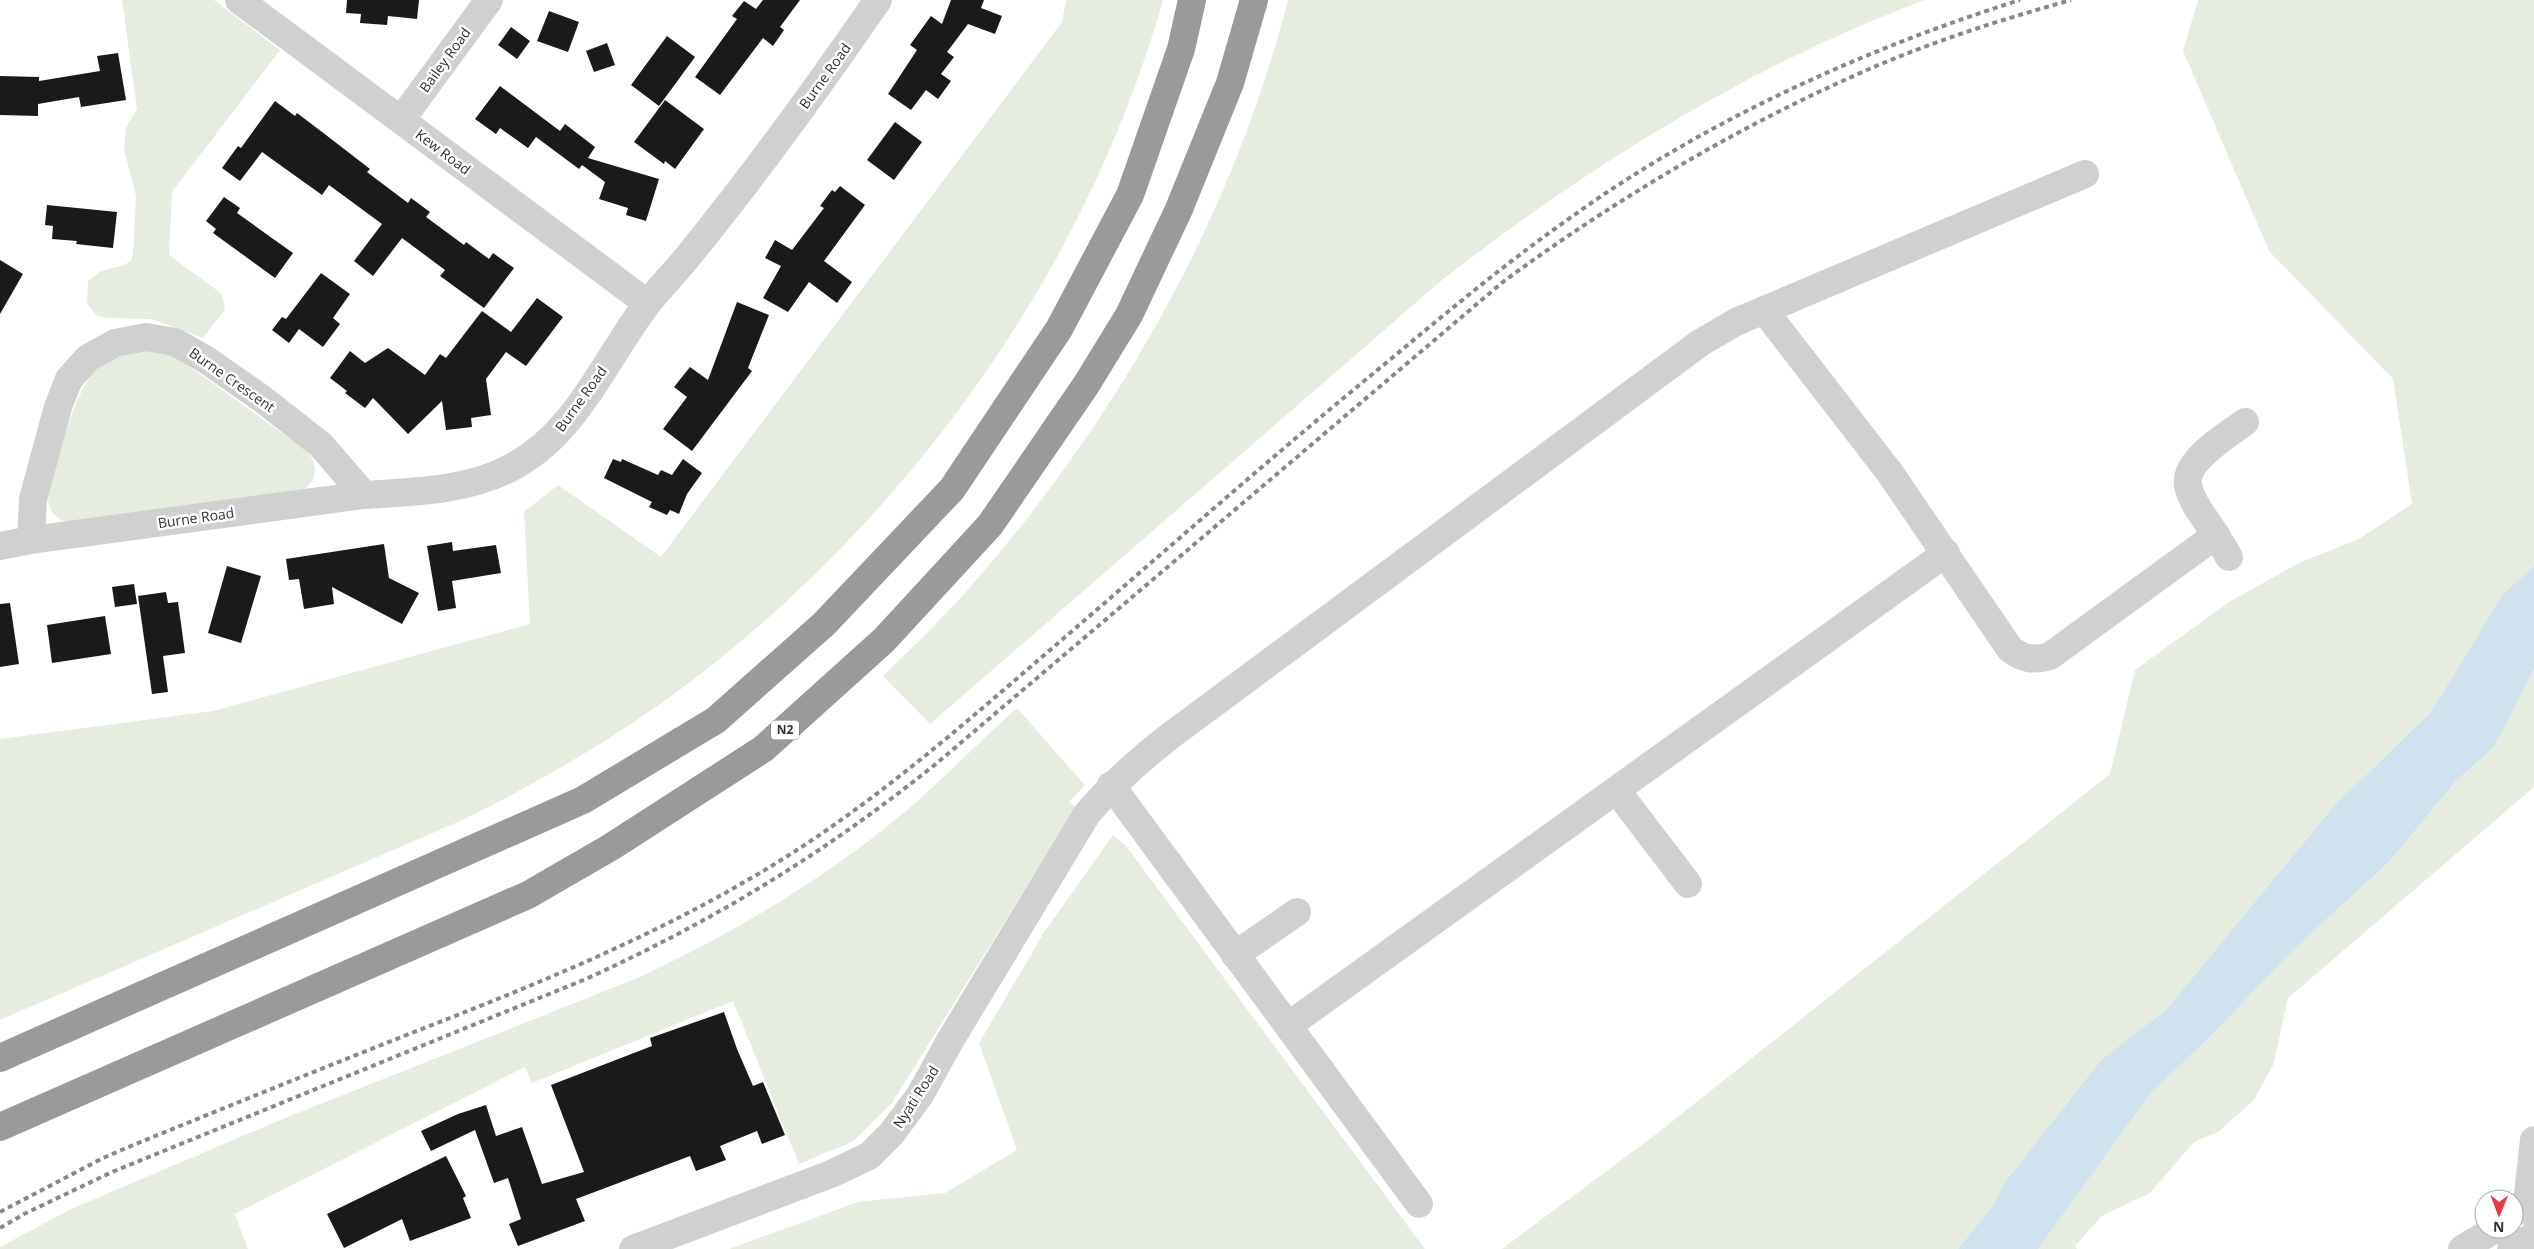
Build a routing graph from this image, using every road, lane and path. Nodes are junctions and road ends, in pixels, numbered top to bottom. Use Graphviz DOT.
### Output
graph roads {
  1 [pos="239,0"];
  2 [pos="490,0"];
  3 [pos="878,0"];
  4 [pos="1192,0"];
  5 [pos="1254,0"];
  6 [pos="401,120"];
  7 [pos="2085,174"];
  8 [pos="647,303"];
  9 [pos="1764,310"];
  10 [pos="2245,422"];
  11 [pos="364,495"];
  12 [pos="31,540"];
  13 [pos="0,546"];
  14 [pos="1946,553"];
  15 [pos="1111,785"];
  16 [pos="1617,791"];
  17 [pos="1688,884"];
  18 [pos="1297,912"];
  19 [pos="1235,955"];
  20 [pos="1289,1026"];
  21 [pos="0,1058"];
  22 [pos="0,1127"];
  23 [pos="2534,1140"];
  24 [pos="1419,1204"];
  25 [pos="2527,1218"];
  26 [pos="2478,1239"];
  27 [pos="633,1249"];
  28 [pos="2462,1249"];
  29 [pos="2511,1249"];
  1 -- 6 [label="street, Kew Road"];
  2 -- 6 [label="street, Bailey Road"];
  3 -- 8 [label="street, Burne Road"];
  4 -- 21 [label="highway"];
  5 -- 22 [label="highway, N2"];
  6 -- 8 [label="street, Kew Road"];
  7 -- 9 [label="street, Nyati Road"];
  8 -- 11 [label="street, Burne Road"];
  9 -- 14 [label="street"];
  9 -- 15 [label="street, Nyati Road"];
  10 -- 14 [label="street"];
  11 -- 12 [label="street, Burne Road"];
  11 -- 12 [label="street, Burne Crescent"];
  12 -- 13 [label="street, Burne Road"];
  14 -- 16 [label="street"];
  15 -- 19 [label="street"];
  15 -- 27 [label="street, Nyati Road"];
  16 -- 17 [label="street"];
  16 -- 20 [label="street"];
  18 -- 19 [label="street"];
  19 -- 20 [label="street"];
  20 -- 24 [label="street"];
  23 -- 25 [label="street"];
  25 -- 29 [label="street"];
  26 -- 28 [label="street"];
}
